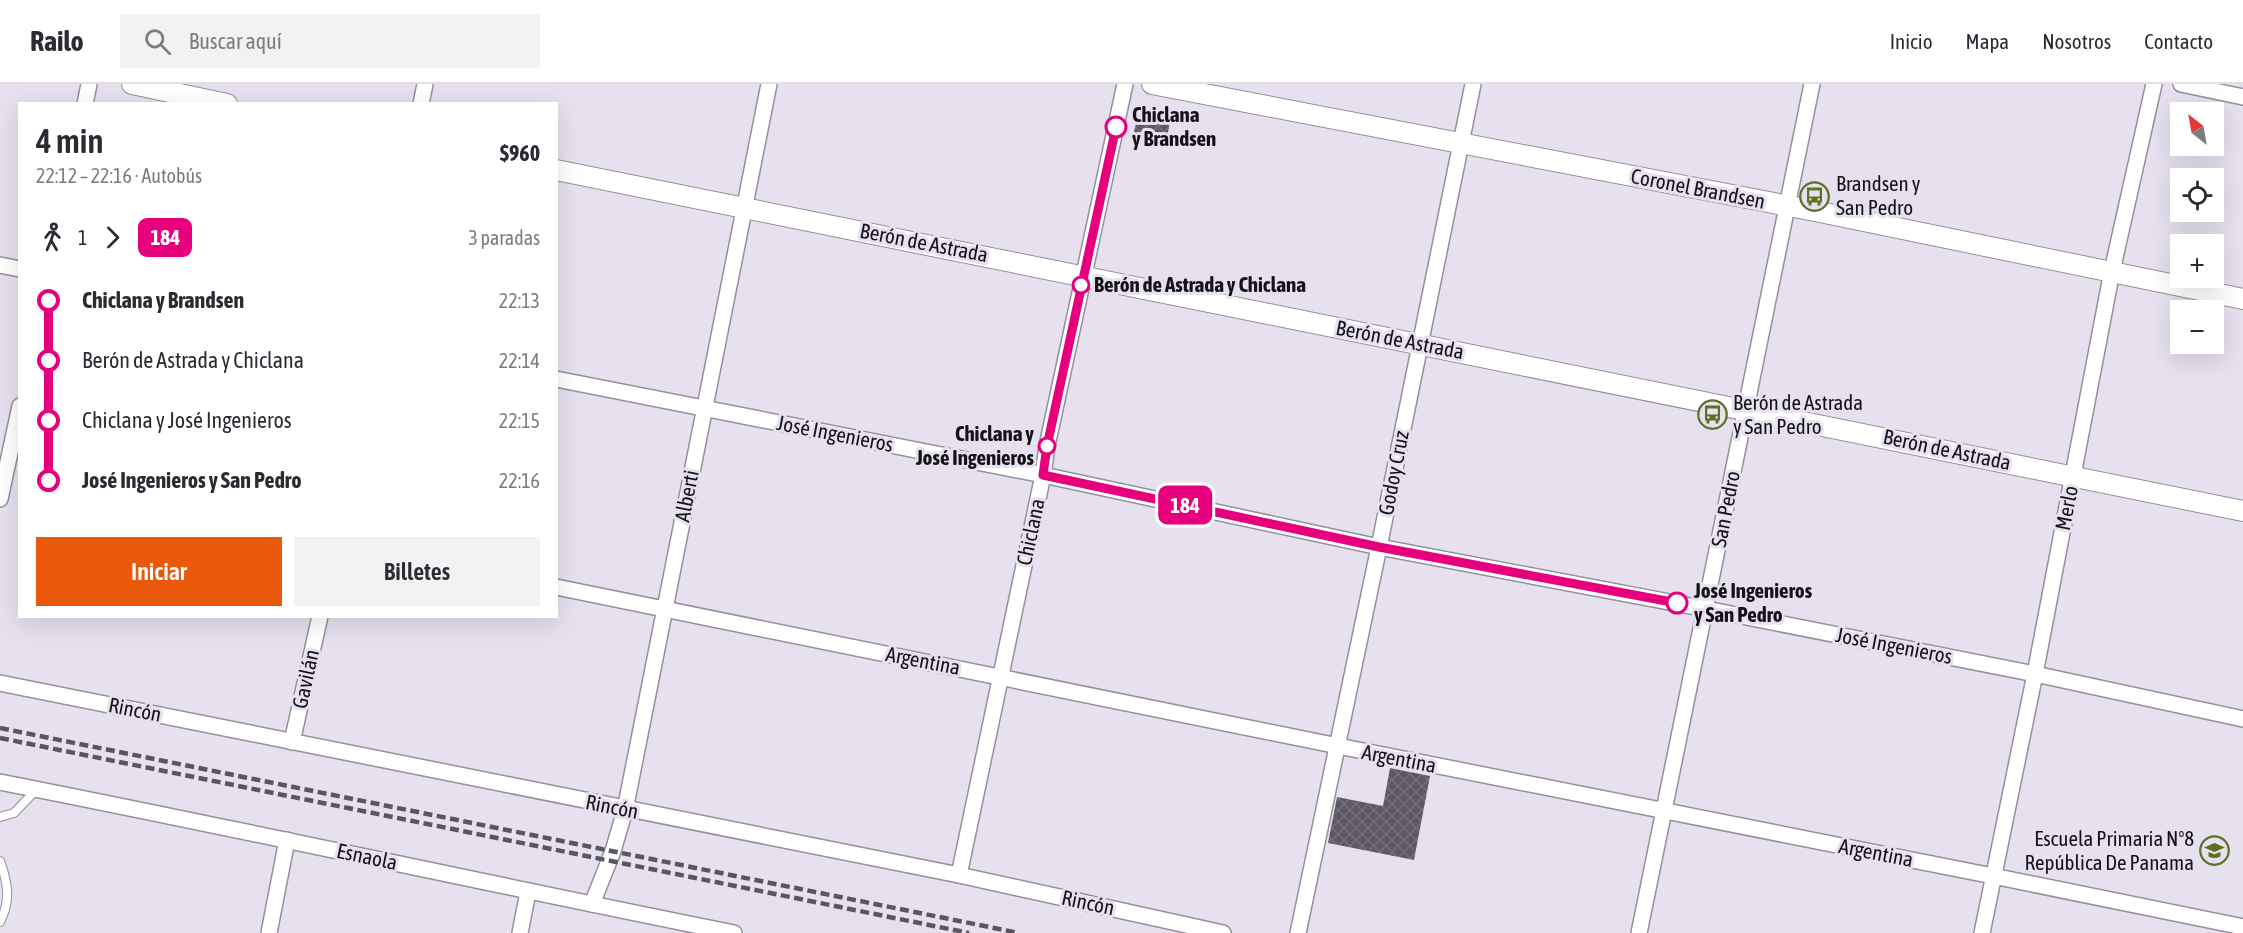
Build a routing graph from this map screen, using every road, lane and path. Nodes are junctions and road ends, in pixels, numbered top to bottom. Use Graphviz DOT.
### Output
graph roads {
  1 [pos="89,84"];
  2 [pos="132,84"];
  3 [pos="425,84"];
  4 [pos="769,84"];
  5 [pos="1125,84"];
  6 [pos="1152,84"];
  7 [pos="1473,84"];
  8 [pos="1812,84"];
  9 [pos="2154,84"];
  10 [pos="2181,84"];
  11 [pos="2243,97"];
  12 [pos="84,102"];
  13 [pos="218,102"];
  14 [pos="421,102"];
  15 [pos="1461,143"];
  16 [pos="558,170"];
  17 [pos="744,206"];
  18 [pos="1786,206"];
  19 [pos="0,265"];
  20 [pos="18,269"];
  21 [pos="2112,272"];
  22 [pos="1083,276"];
  23 [pos="2243,299"];
  24 [pos="1419,344"];
  25 [pos="558,379"];
  26 [pos="704,409"];
  27 [pos="1746,410"];
  28 [pos="18,418"];
  29 [pos="1043,475"];
  30 [pos="8,476"];
  31 [pos="2073,476"];
  32 [pos="0,499"];
  33 [pos="2243,512"];
  34 [pos="1379,547"];
  35 [pos="558,587"];
  36 [pos="664,608"];
  37 [pos="1706,609"];
  38 [pos="320,618"];
  39 [pos="2035,674"];
  40 [pos="1002,676"];
  41 [pos="0,683"];
  42 [pos="2243,719"];
  43 [pos="292,742"];
  44 [pos="1338,746"];
  45 [pos="0,782"];
  46 [pos="38,789"];
  47 [pos="625,810"];
  48 [pos="1665,812"];
  49 [pos="0,817"];
  50 [pos="287,840"];
  51 [pos="0,861"];
  52 [pos="960,875"];
  53 [pos="1994,876"];
  54 [pos="528,892"];
  55 [pos="592,904"];
  56 [pos="0,922"];
  57 [pos="2243,927"];
  58 [pos="269,933"];
  59 [pos="519,933"];
  60 [pos="734,933"];
  61 [pos="1223,933"];
  62 [pos="1298,933"];
  63 [pos="1639,933"];
  64 [pos="1982,933"];
  1 -- 12 [label="street"];
  2 -- 13 [label="street"];
  3 -- 14 [label="street"];
  4 -- 17 [label="street, Alberti"];
  5 -- 22 [label="street, Chiclana"];
  6 -- 15 [label="street, Coronel Brandsen"];
  7 -- 15 [label="street, Godoy Cruz"];
  8 -- 18 [label="street, San Pedro"];
  9 -- 21 [label="street, Merlo"];
  10 -- 11 [label="street"];
  15 -- 18 [label="street, Coronel Brandsen"];
  15 -- 24 [label="street, Godoy Cruz"];
  16 -- 17 [label="street, Berón de Astrada"];
  17 -- 22 [label="street, Berón de Astrada"];
  17 -- 26 [label="street, Alberti"];
  18 -- 21 [label="street, Coronel Brandsen"];
  18 -- 27 [label="street, San Pedro"];
  19 -- 20 [label="street"];
  21 -- 23 [label="street, Coronel Brandsen"];
  21 -- 31 [label="street, Merlo"];
  22 -- 24 [label="street, Berón de Astrada"];
  22 -- 29 [label="street, Chiclana"];
  24 -- 27 [label="street, Berón de Astrada"];
  24 -- 34 [label="street, Godoy Cruz"];
  25 -- 26 [label="street, José Ingenieros"];
  26 -- 29 [label="street, José Ingenieros"];
  26 -- 36 [label="street, Alberti"];
  27 -- 31 [label="street, Berón de Astrada"];
  27 -- 37 [label="street, San Pedro"];
  28 -- 30 [label="street"];
  29 -- 34 [label="street, José Ingenieros"];
  29 -- 40 [label="street, Chiclana"];
  30 -- 32 [label="street"];
  31 -- 33 [label="street, Berón de Astrada"];
  31 -- 39 [label="street, Merlo"];
  34 -- 37 [label="street, José Ingenieros"];
  34 -- 44 [label="street, Godoy Cruz"];
  35 -- 36 [label="street, Argentina"];
  36 -- 40 [label="street, Argentina"];
  36 -- 47 [label="street, Alberti"];
  37 -- 39 [label="street, José Ingenieros"];
  37 -- 48 [label="street, San Pedro"];
  38 -- 43 [label="street, Gavilán"];
  39 -- 42 [label="street, José Ingenieros"];
  39 -- 53 [label="street, Merlo"];
  40 -- 44 [label="street, Argentina"];
  40 -- 52 [label="street, Chiclana"];
  41 -- 43 [label="street, Rincón"];
  43 -- 47 [label="street, Rincón"];
  44 -- 48 [label="street, Argentina"];
  44 -- 62 [label="street, Godoy Cruz"];
  45 -- 46 [label="street, Esnaola"];
  46 -- 49 [label="lane"];
  46 -- 50 [label="street, Esnaola"];
  47 -- 52 [label="street, Rincón"];
  47 -- 55 [label="street, Alberti"];
  48 -- 53 [label="street, Argentina"];
  48 -- 63 [label="street, San Pedro"];
  50 -- 54 [label="street, Esnaola"];
  50 -- 58 [label="street"];
  51 -- 56 [label="lane"];
  52 -- 61 [label="street, Rincón"];
  53 -- 57 [label="street, Argentina"];
  53 -- 64 [label="street, Merlo"];
  54 -- 55 [label="street, Esnaola"];
  54 -- 59 [label="street"];
  55 -- 60 [label="street, Esnaola"];
}
